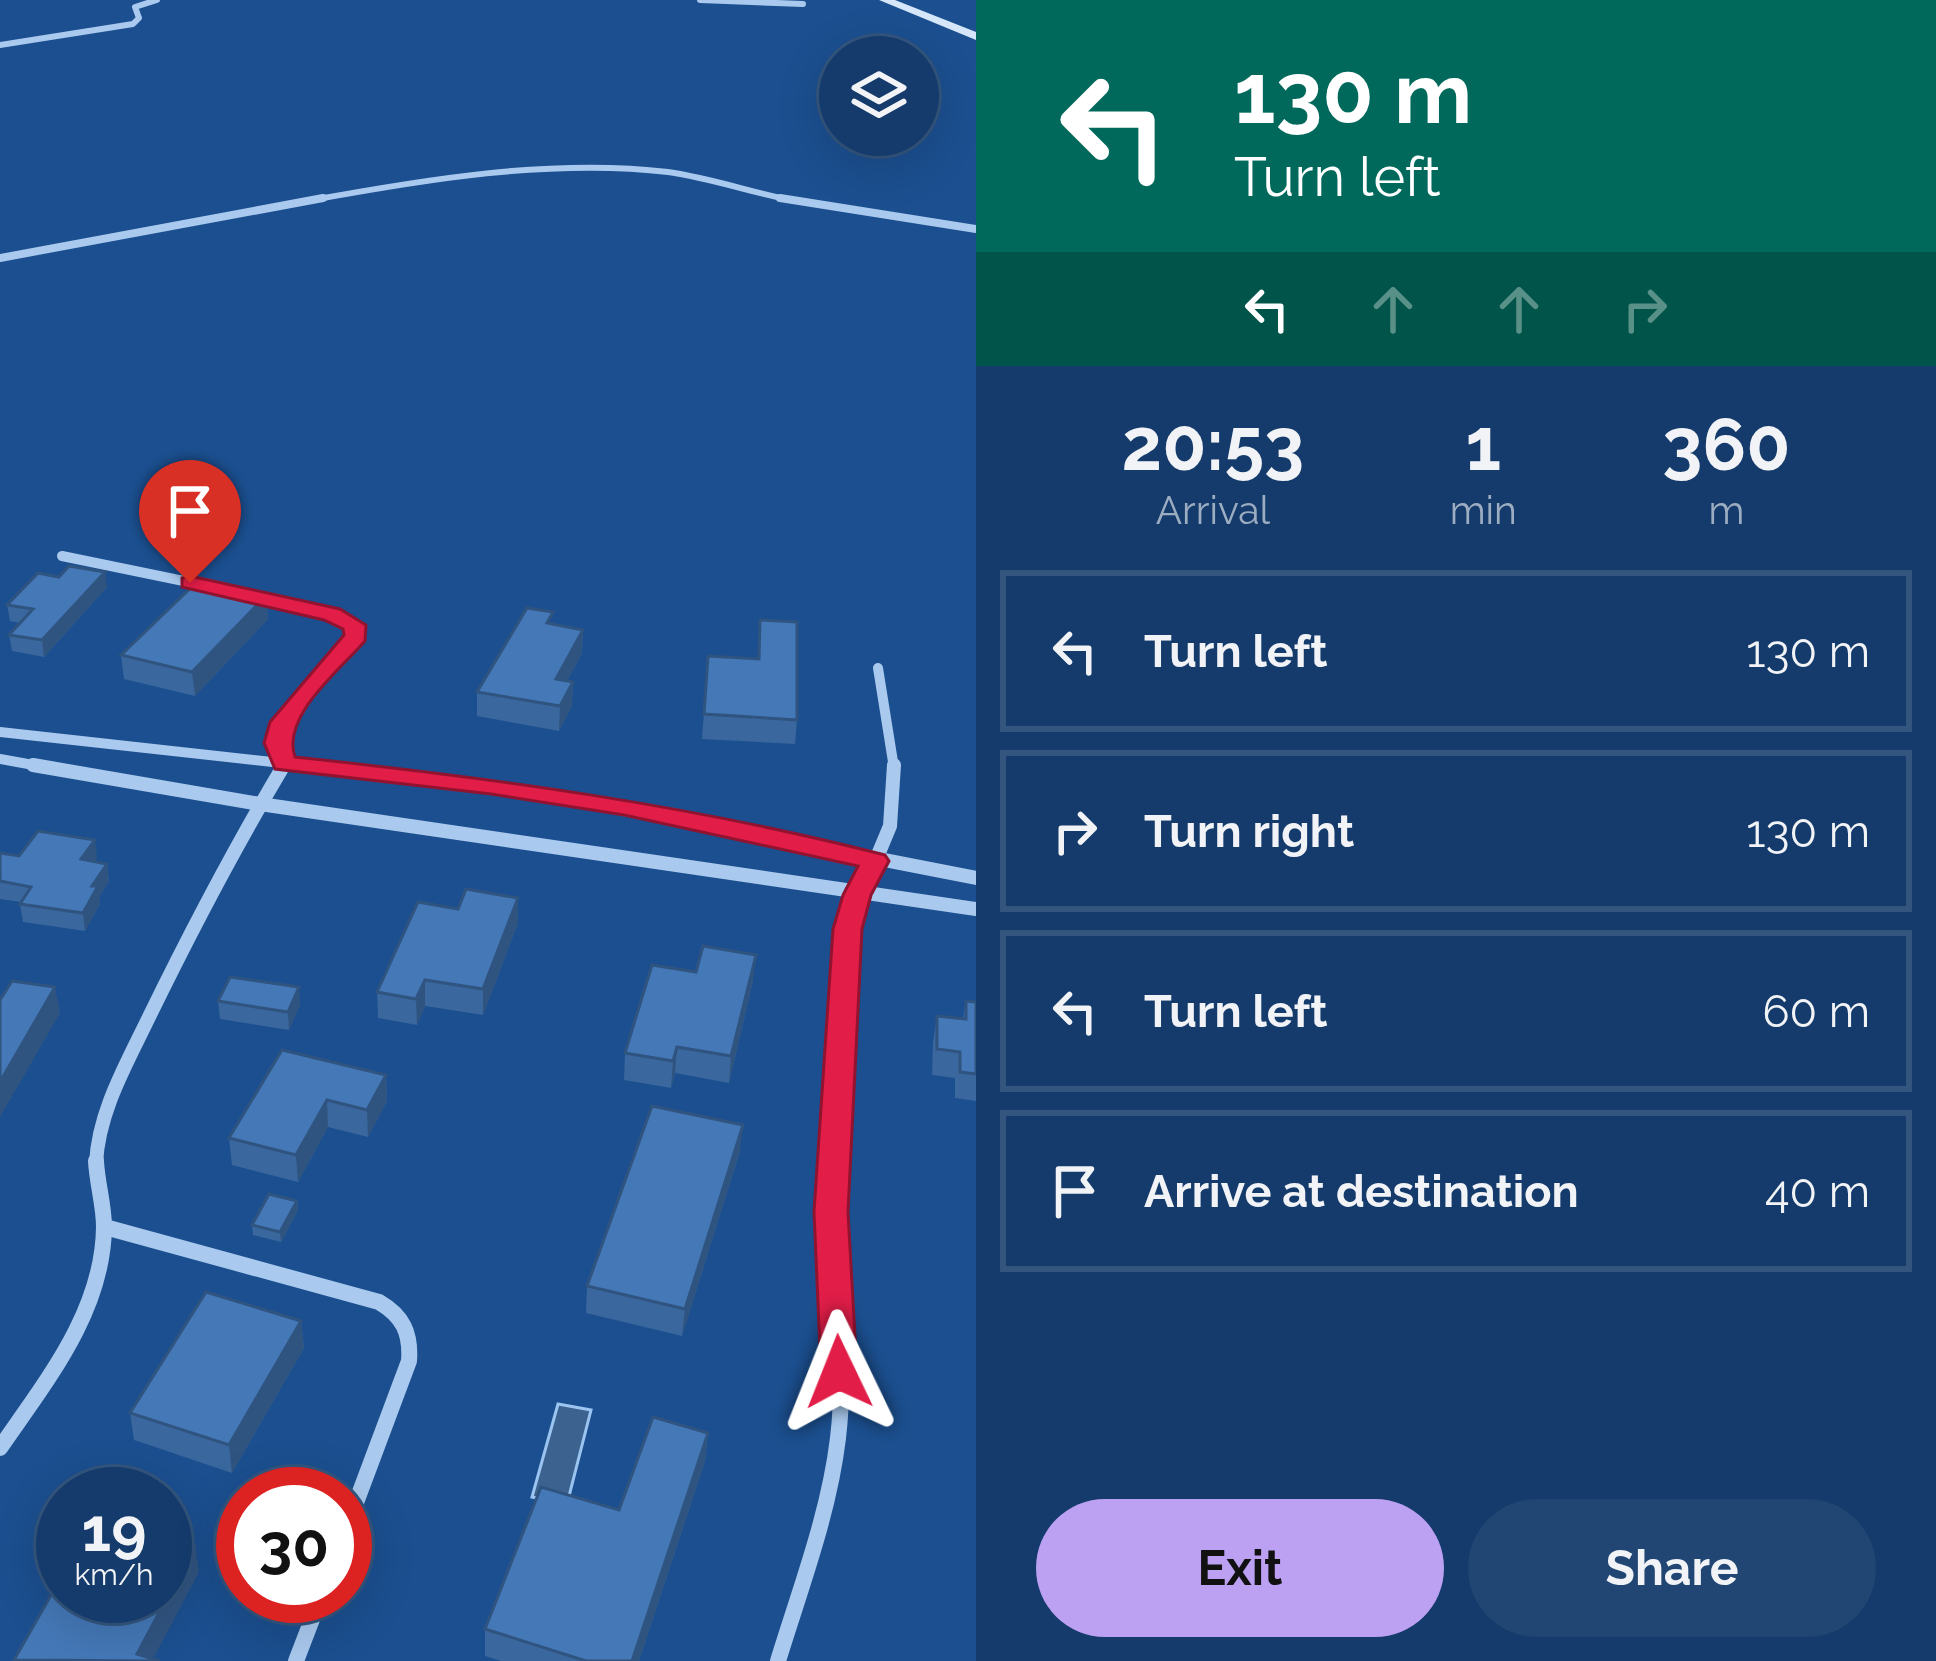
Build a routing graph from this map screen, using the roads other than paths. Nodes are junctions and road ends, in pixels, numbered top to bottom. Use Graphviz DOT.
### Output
graph roads {
  1 [pos="157,0"];
  2 [pos="700,0"];
  3 [pos="885,0"];
  4 [pos="803,4"];
  5 [pos="976,36"];
  6 [pos="0,45"];
  7 [pos="976,229"];
  8 [pos="0,258"];
  9 [pos="62,556"];
  10 [pos="878,668"];
  11 [pos="0,732"];
  12 [pos="0,760"];
  13 [pos="284,764"];
  14 [pos="260,804"];
  15 [pos="875,861"];
  16 [pos="976,878"];
  17 [pos="857,895"];
  18 [pos="976,909"];
  19 [pos="105,1228"];
  20 [pos="0,1448"];
  21 [pos="369,1467"];
  22 [pos="311,1623"];
  23 [pos="296,1661"];
  24 [pos="778,1661"];
  1 -- 6 [label="street"];
  2 -- 4 [label="street"];
  3 -- 5 [label="main road"];
  7 -- 8 [label="street"];
  9 -- 13 [label="street"];
  10 -- 15 [label="street"];
  11 -- 13 [label="street"];
  12 -- 14 [label="street"];
  13 -- 14 [label="street"];
  13 -- 15 [label="street"];
  14 -- 17 [label="street"];
  14 -- 19 [label="street"];
  15 -- 16 [label="street"];
  15 -- 17 [label="street"];
  17 -- 18 [label="street"];
  17 -- 24 [label="street"];
  19 -- 20 [label="street"];
  19 -- 21 [label="street"];
  22 -- 23 [label="street"];
}
